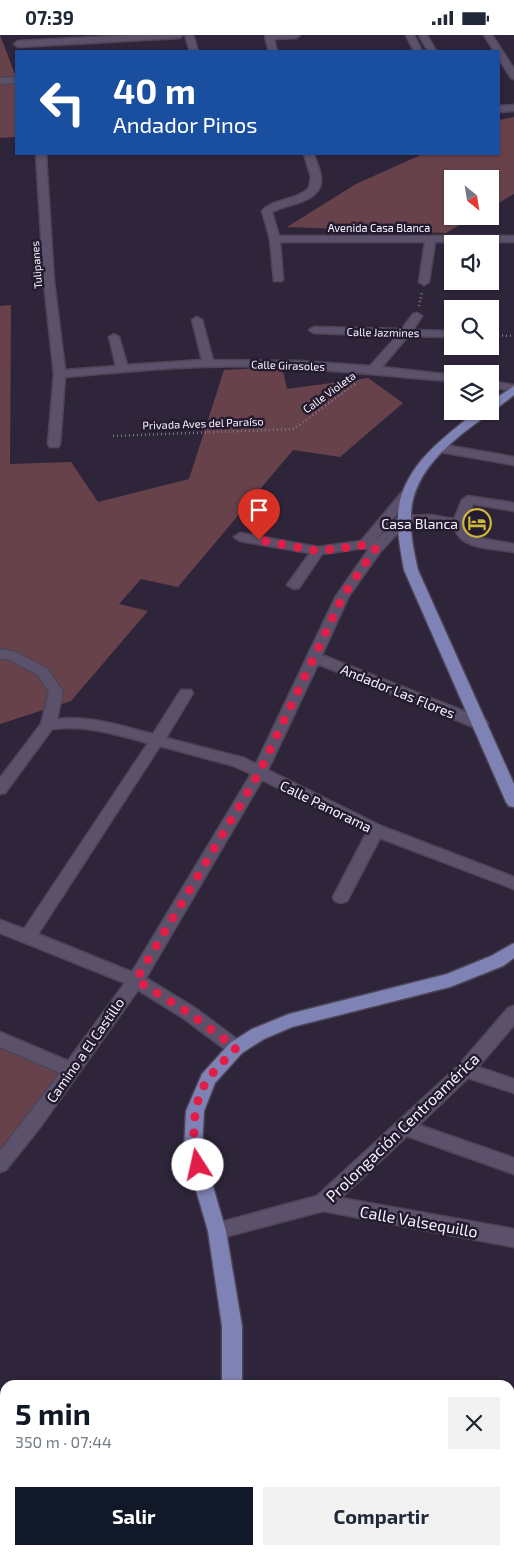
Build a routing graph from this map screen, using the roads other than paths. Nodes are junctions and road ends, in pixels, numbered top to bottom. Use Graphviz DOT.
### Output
graph roads {
  1 [pos="12,35"];
  2 [pos="179,35"];
  3 [pos="189,35"];
  4 [pos="296,35"];
  5 [pos="410,35"];
  6 [pos="423,35"];
  7 [pos="488,35"];
  8 [pos="106,37"];
  9 [pos="19,48"];
  10 [pos="109,50"];
  11 [pos="194,50"];
  12 [pos="273,50"];
  13 [pos="418,50"];
  14 [pos="431,50"];
  15 [pos="497,50"];
  16 [pos="500,55"];
  17 [pos="514,76"];
  18 [pos="15,80"];
  19 [pos="0,81"];
  20 [pos="514,108"];
  21 [pos="500,109"];
  22 [pos="41,155"];
  23 [pos="309,155"];
  24 [pos="275,239"];
  25 [pos="514,239"];
  26 [pos="430,240"];
  27 [pos="278,279"];
  28 [pos="424,282"];
  29 [pos="417,316"];
  30 [pos="197,320"];
  31 [pos="314,330"];
  32 [pos="406,332"];
  33 [pos="444,334"];
  34 [pos="114,337"];
  35 [pos="208,363"];
  36 [pos="123,369"];
  37 [pos="374,369"];
  38 [pos="60,374"];
  39 [pos="444,377"];
  40 [pos="499,386"];
  41 [pos="514,389"];
  42 [pos="499,401"];
  43 [pos="474,420"];
  44 [pos="54,444"];
  45 [pos="439,448"];
  46 [pos="514,461"];
  47 [pos="406,495"];
  48 [pos="514,507"];
  49 [pos="404,519"];
  50 [pos="459,524"];
  51 [pos="240,537"];
  52 [pos="371,546"];
  53 [pos="514,547"];
  54 [pos="318,551"];
  55 [pos="294,585"];
  56 [pos="0,654"];
  57 [pos="314,657"];
  58 [pos="186,693"];
  59 [pos="481,724"];
  60 [pos="48,725"];
  61 [pos="157,740"];
  62 [pos="259,773"];
  63 [pos="0,789"];
  64 [pos="514,802"];
  65 [pos="376,831"];
  66 [pos="514,883"];
  67 [pos="341,897"];
  68 [pos="0,926"];
  69 [pos="27,937"];
  70 [pos="514,949"];
  71 [pos="136,980"];
  72 [pos="514,1013"];
  73 [pos="0,1039"];
  74 [pos="236,1048"];
  75 [pos="71,1070"];
  76 [pos="465,1070"];
  77 [pos="514,1086"];
  78 [pos="404,1127"];
  79 [pos="0,1164"];
  80 [pos="514,1166"];
  81 [pos="323,1203"];
  82 [pos="217,1231"];
  83 [pos="514,1238"];
  84 [pos="232,1380"];
  1 -- 9 [label="street"];
  2 -- 8 [label="street"];
  3 -- 11 [label="street"];
  4 -- 12 [label="street"];
  5 -- 13 [label="street"];
  6 -- 14 [label="street"];
  7 -- 15 [label="street"];
  8 -- 9 [label="street"];
  8 -- 10 [label="street"];
  16 -- 17 [label="street"];
  18 -- 19 [label="street"];
  20 -- 21 [label="street"];
  22 -- 38 [label="street, Tulipanes"];
  23 -- 24 [label="street"];
  24 -- 26 [label="street, Avenida Casa Blanca"];
  24 -- 27 [label="street"];
  25 -- 26 [label="street, Avenida Casa Blanca"];
  26 -- 28 [label="street"];
  29 -- 32 [label="street"];
  30 -- 35 [label="street"];
  31 -- 32 [label="street, Calle Jazmines"];
  32 -- 33 [label="street, Calle Jazmines"];
  32 -- 37 [label="street"];
  34 -- 36 [label="street"];
  35 -- 36 [label="street, Calle Girasoles"];
  35 -- 37 [label="street, Calle Girasoles"];
  36 -- 38 [label="street, Calle Girasoles"];
  37 -- 39 [label="street, Calle Girasoles"];
  38 -- 44 [label="street, Tulipanes"];
  40 -- 41 [label="street"];
  41 -- 42 [label="main road"];
  43 -- 45 [label="main road"];
  45 -- 46 [label="street"];
  45 -- 47 [label="main road"];
  47 -- 49 [label="main road"];
  47 -- 52 [label="street, Camino a El Castillo"];
  48 -- 50 [label="street"];
  49 -- 50 [label="street"];
  49 -- 52 [label="street, Camino a El Castillo"];
  49 -- 59 [label="main road"];
  50 -- 53 [label="street"];
  51 -- 54 [label="street"];
  52 -- 54 [label="street"];
  52 -- 57 [label="street, Camino a El Castillo"];
  54 -- 55 [label="street"];
  56 -- 60 [label="street"];
  57 -- 59 [label="street, Andador Las Flores"];
  57 -- 62 [label="street, Camino a El Castillo"];
  58 -- 61 [label="street"];
  59 -- 64 [label="main road"];
  60 -- 61 [label="street, Calle Panorama"];
  60 -- 63 [label="street"];
  61 -- 62 [label="street, Calle Panorama"];
  61 -- 69 [label="street"];
  62 -- 65 [label="street, Calle Panorama"];
  62 -- 71 [label="street, Camino a El Castillo"];
  65 -- 66 [label="street, Calle Panorama"];
  65 -- 67 [label="street"];
  68 -- 69 [label="street"];
  69 -- 71 [label="street"];
  70 -- 74 [label="main road"];
  71 -- 74 [label="street"];
  71 -- 75 [label="street, Camino a El Castillo"];
  72 -- 76 [label="street, Prolongación Centroamérica"];
  73 -- 75 [label="street"];
  74 -- 82 [label="main road"];
  75 -- 79 [label="street, Camino a El Castillo"];
  76 -- 77 [label="street"];
  76 -- 78 [label="street, Prolongación Centroamérica"];
  78 -- 80 [label="street"];
  78 -- 81 [label="street, Prolongación Centroamérica"];
  81 -- 82 [label="street, Prolongación Centroamérica"];
  81 -- 83 [label="street, Calle Valsequillo"];
  82 -- 84 [label="main road"];
}
